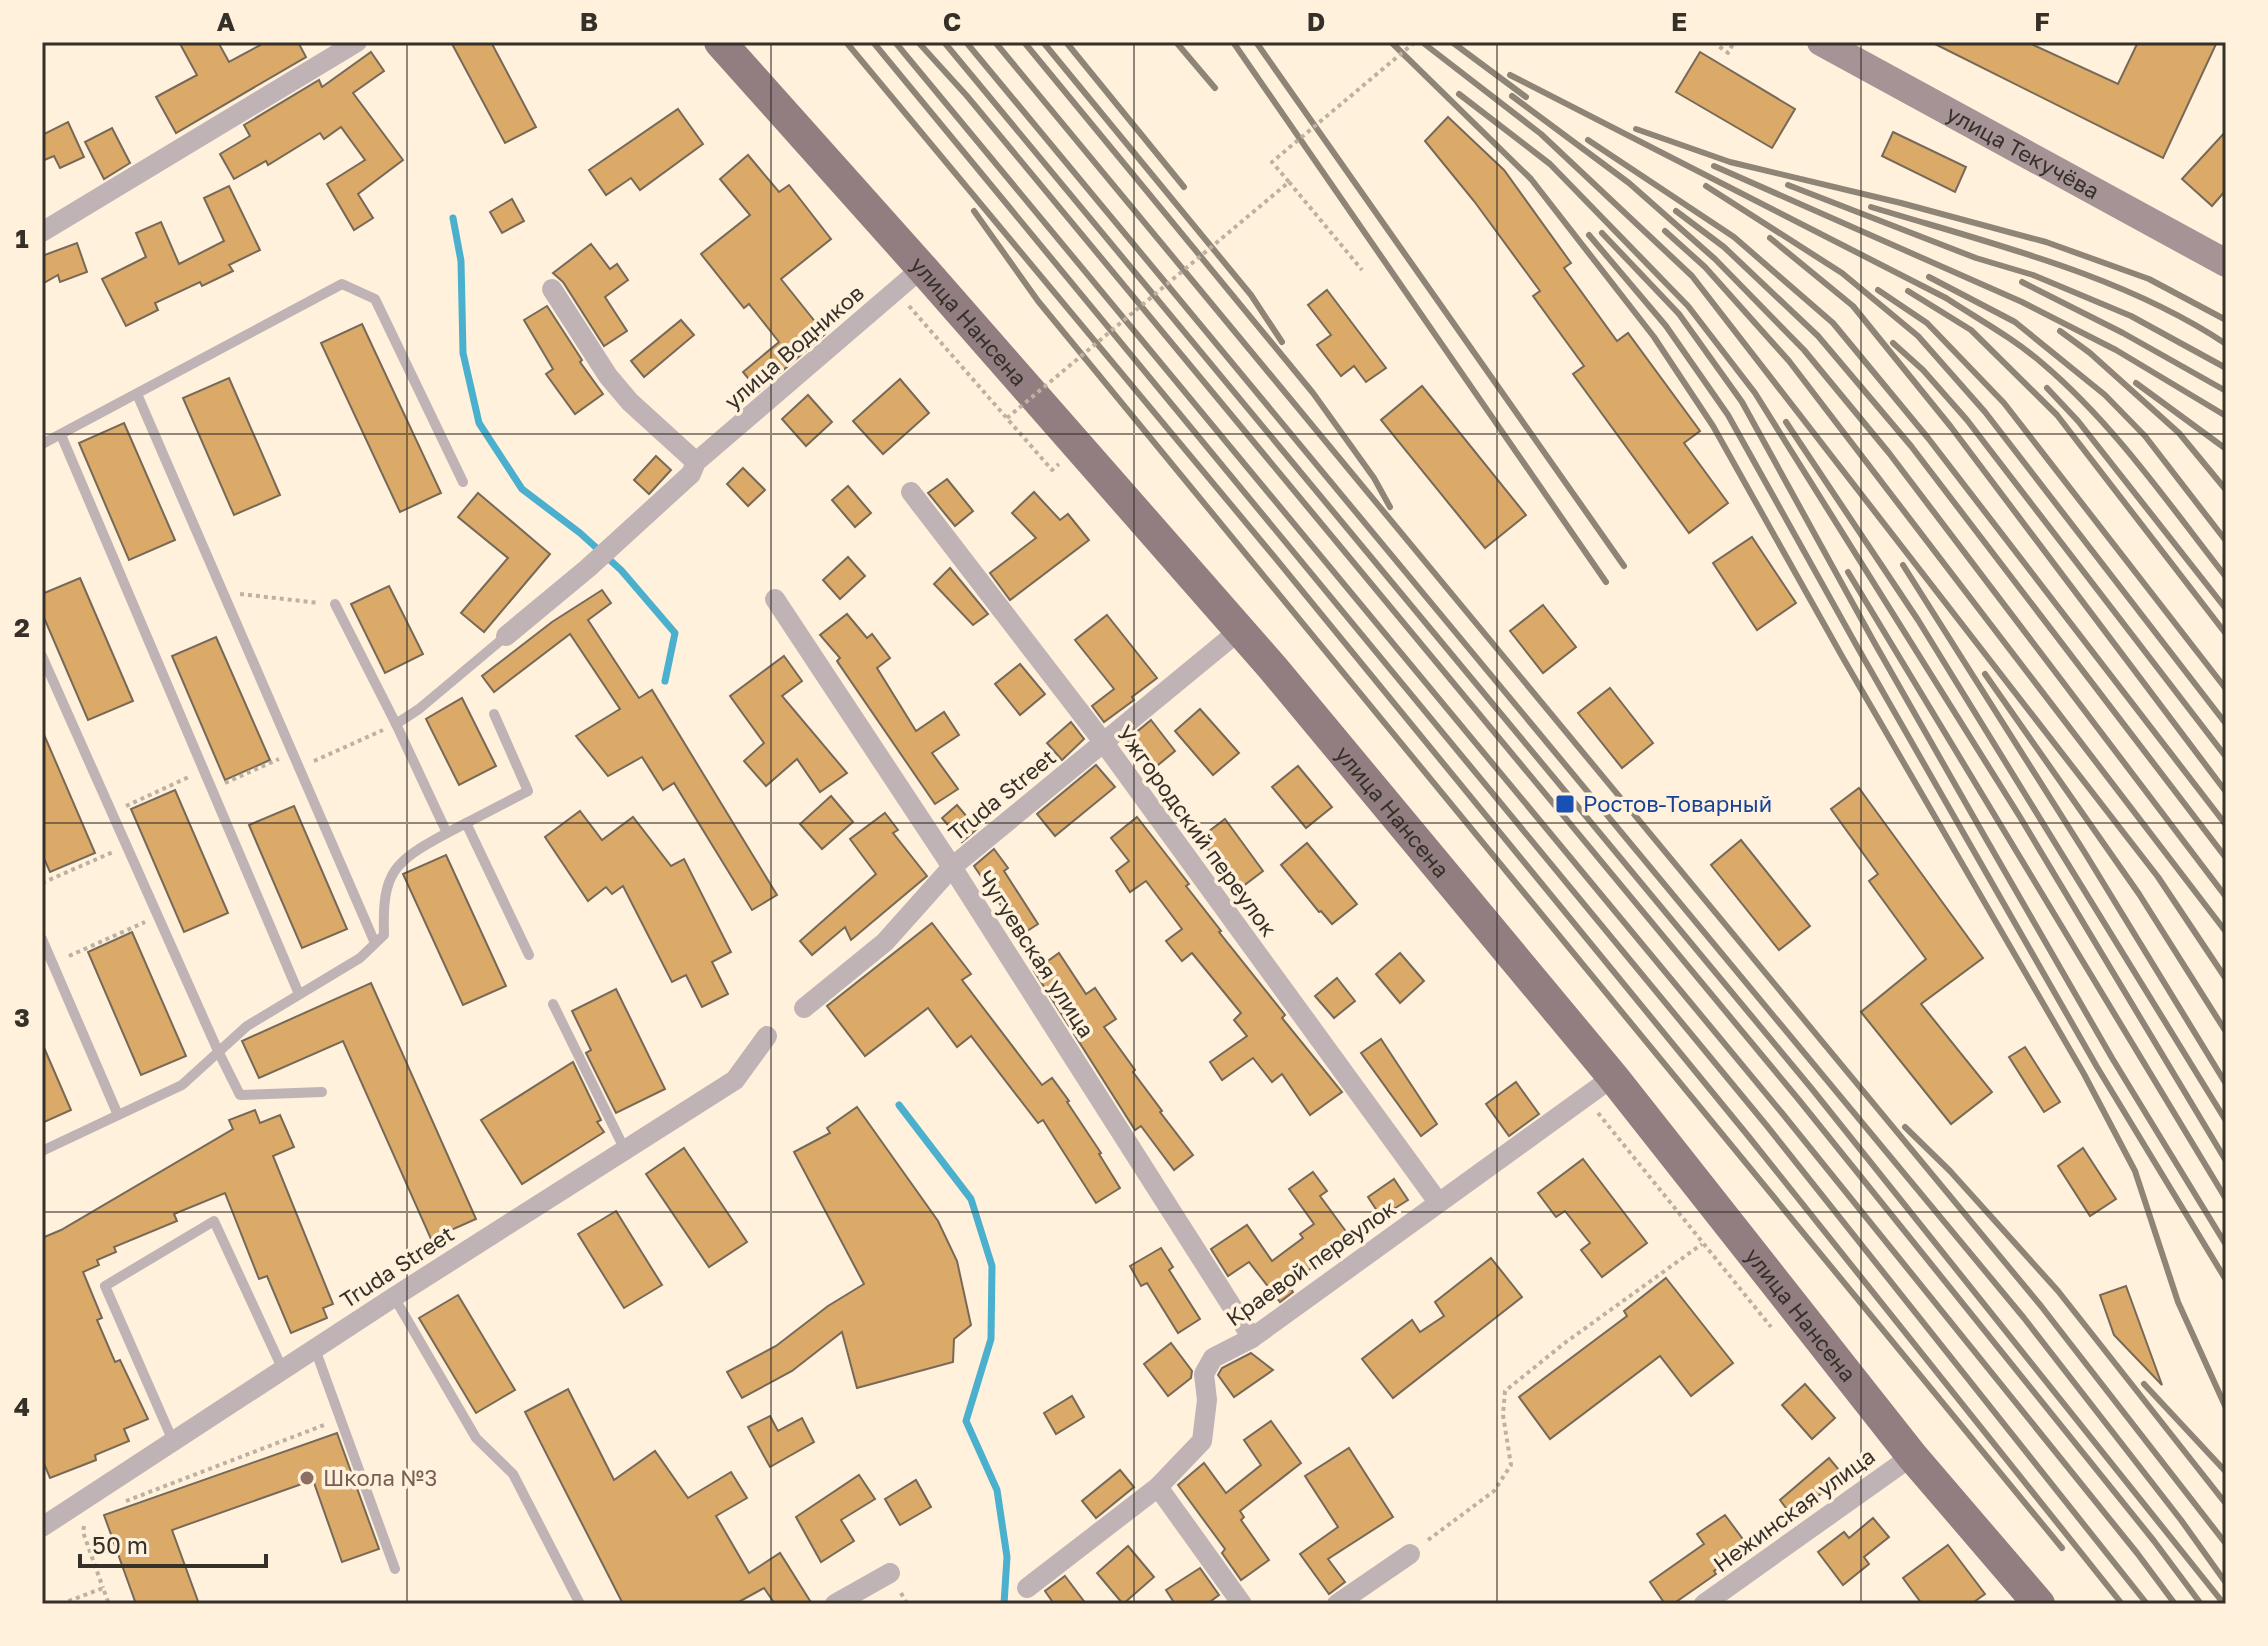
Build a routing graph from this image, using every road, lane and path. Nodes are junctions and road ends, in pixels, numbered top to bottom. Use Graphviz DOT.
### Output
graph roads {
  1 [pos="357,42"];
  2 [pos="720,42"];
  3 [pos="1415,42"];
  4 [pos="1713,42"];
  5 [pos="1734,42"];
  6 [pos="1821,42"];
  7 [pos="1289,182"];
  8 [pos="42,232"];
  9 [pos="2226,263"];
  10 [pos="922,268"];
  11 [pos="1362,270"];
  12 [pos="552,289"];
  13 [pos="895,291"];
  14 [pos="137,394"];
  15 [pos="1007,418"];
  16 [pos="61,435"];
  17 [pos="42,444"];
  18 [pos="696,462"];
  19 [pos="1052,470"];
  20 [pos="463,482"];
  21 [pos="911,492"];
  22 [pos="222,591"];
  23 [pos="775,599"];
  24 [pos="335,604"];
  25 [pos="1240,630"];
  26 [pos="506,636"];
  27 [pos="42,656"];
  28 [pos="494,714"];
  29 [pos="396,724"];
  30 [pos="1104,743"];
  31 [pos="292,753"];
  32 [pos="299,768"];
  33 [pos="204,770"];
  34 [pos="212,789"];
  35 [pos="112,812"];
  36 [pos="466,823"];
  37 [pos="447,833"];
  38 [pos="126,846"];
  39 [pos="952,867"];
  40 [pos="42,883"];
  41 [pos="158,917"];
  42 [pos="42,939"];
  43 [pos="375,943"];
  44 [pos="529,955"];
  45 [pos="53,964"];
  46 [pos="299,994"];
  47 [pos="553,1004"];
  48 [pos="804,1008"];
  49 [pos="767,1036"];
  50 [pos="218,1051"];
  51 [pos="1613,1077"];
  52 [pos="322,1092"];
  53 [pos="1585,1097"];
  54 [pos="118,1115"];
  55 [pos="625,1150"];
  56 [pos="42,1151"];
  57 [pos="1438,1202"];
  58 [pos="1702,1244"];
  59 [pos="394,1297"];
  60 [pos="1771,1327"];
  61 [pos="1252,1338"];
  62 [pos="315,1349"];
  63 [pos="283,1370"];
  64 [pos="340,1419"];
  65 [pos="173,1441"];
  66 [pos="1912,1456"];
  67 [pos="1158,1487"];
  68 [pos="117,1504"];
  69 [pos="85,1518"];
  70 [pos="42,1527"];
  71 [pos="1410,1554"];
  72 [pos="395,1569"];
  73 [pos="890,1573"];
  74 [pos="103,1588"];
  75 [pos="1027,1588"];
  76 [pos="61,1604"];
  77 [pos="109,1604"];
  78 [pos="580,1604"];
  79 [pos="835,1604"];
  80 [pos="1242,1604"];
  81 [pos="1337,1604"];
  82 [pos="1704,1604"];
  83 [pos="2039,1604"];
  1 -- 8 [label="street"];
  2 -- 10 [label="main road, улица Нансена"];
  3 -- 7 [label="path, bridge"];
  4 -- 5 [label="path"];
  6 -- 9 [label="main road, улица Текучёва"];
  7 -- 11 [label="path"];
  7 -- 15 [label="path, bridge"];
  10 -- 13 [label="street, улица Водников"];
  10 -- 25 [label="main road, улица Нансена"];
  12 -- 18 [label="street"];
  13 -- 15 [label="path"];
  13 -- 18 [label="street, улица Водников"];
  14 -- 16 [label="lane"];
  14 -- 20 [label="lane"];
  14 -- 22 [label="lane"];
  15 -- 19 [label="path"];
  16 -- 17 [label="lane"];
  16 -- 33 [label="lane"];
  18 -- 26 [label="street, улица Водников"];
  21 -- 30 [label="street, Ужгородский переулок"];
  22 -- 24 [label="path"];
  22 -- 31 [label="lane"];
  23 -- 39 [label="street, Чугуевская улица"];
  24 -- 29 [label="lane"];
  25 -- 30 [label="street, Truda Street"];
  25 -- 51 [label="main road, улица Нансена"];
  26 -- 29 [label="lane"];
  27 -- 35 [label="lane"];
  28 -- 36 [label="lane"];
  29 -- 32 [label="path"];
  29 -- 37 [label="lane"];
  30 -- 39 [label="street, Truda Street"];
  30 -- 57 [label="street, Ужгородский переулок"];
  31 -- 32 [label="lane"];
  31 -- 34 [label="path"];
  32 -- 43 [label="lane"];
  33 -- 34 [label="lane"];
  33 -- 35 [label="path"];
  34 -- 46 [label="lane"];
  35 -- 38 [label="lane"];
  36 -- 37 [label="lane"];
  36 -- 44 [label="lane"];
  37 -- 43 [label="lane"];
  38 -- 40 [label="path"];
  38 -- 41 [label="lane"];
  39 -- 48 [label="street, Truda Street"];
  39 -- 61 [label="street, Чугуевская улица"];
  41 -- 45 [label="path"];
  41 -- 50 [label="lane"];
  42 -- 45 [label="lane"];
  43 -- 46 [label="lane"];
  45 -- 54 [label="lane"];
  46 -- 50 [label="lane"];
  47 -- 55 [label="lane"];
  49 -- 55 [label="street, Truda Street"];
  50 -- 52 [label="lane"];
  50 -- 54 [label="lane"];
  51 -- 53 [label="street, Краевой переулок"];
  51 -- 66 [label="main road, улица Нансена"];
  53 -- 57 [label="street, Краевой переулок"];
  53 -- 58 [label="path"];
  54 -- 56 [label="lane"];
  55 -- 59 [label="street, Truda Street"];
  57 -- 61 [label="street, Краевой переулок"];
  58 -- 60 [label="path"];
  58 -- 71 [label="path"];
  59 -- 62 [label="street, Truda Street"];
  59 -- 78 [label="lane"];
  61 -- 67 [label="street, Краевой переулок"];
  62 -- 63 [label="street, Truda Street"];
  62 -- 64 [label="lane"];
  63 -- 65 [label="street, Truda Street"];
  63 -- 65 [label="lane"];
  64 -- 68 [label="path"];
  64 -- 72 [label="lane"];
  65 -- 70 [label="street, Truda Street"];
  66 -- 82 [label="street, Нежинская улица"];
  66 -- 83 [label="main road, улица Нансена"];
  67 -- 75 [label="street, Краевой переулок"];
  67 -- 80 [label="street"];
  69 -- 74 [label="path"];
  71 -- 81 [label="street"];
  73 -- 79 [label="street"];
  74 -- 76 [label="path"];
  74 -- 77 [label="path"];
}
